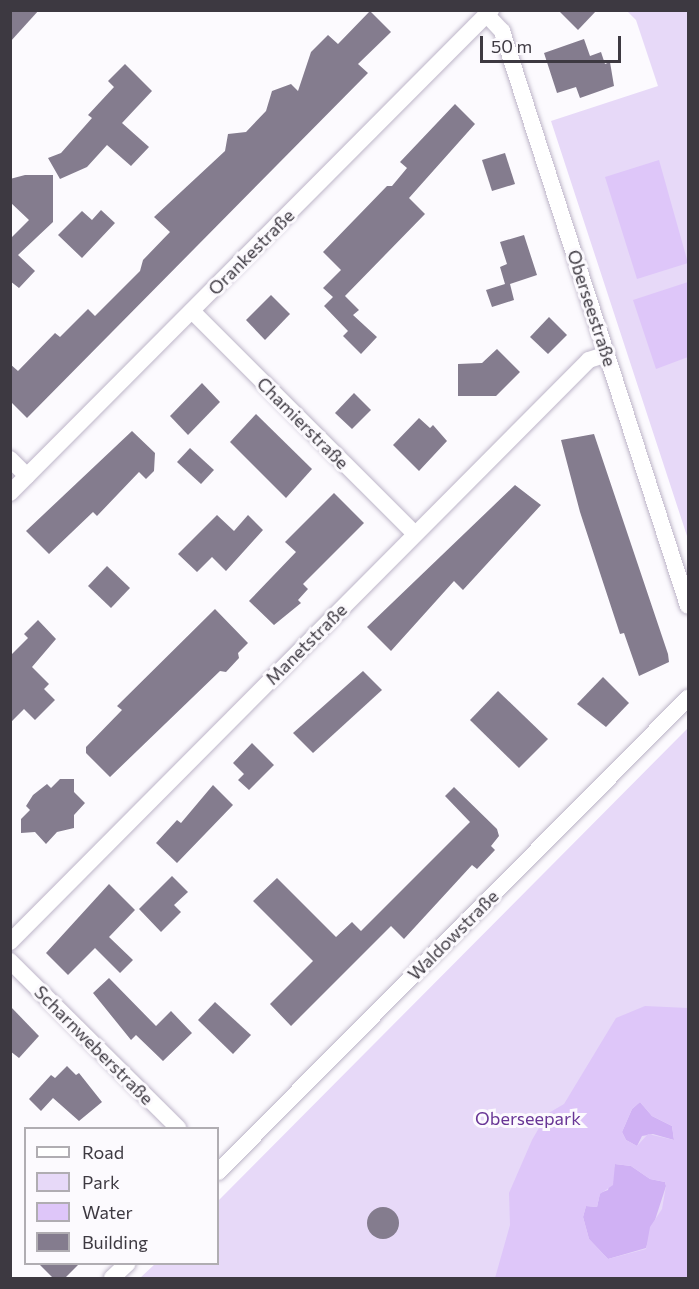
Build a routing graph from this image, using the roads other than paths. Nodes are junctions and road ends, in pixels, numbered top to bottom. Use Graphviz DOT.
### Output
graph roads {
  1 [pos="489,13"];
  2 [pos="192,311"];
  3 [pos="607,354"];
  4 [pos="10,459"];
  5 [pos="27,476"];
  6 [pos="10,493"];
  7 [pos="415,534"];
  8 [pos="688,606"];
  9 [pos="688,698"];
  10 [pos="10,942"];
  11 [pos="10,961"];
  12 [pos="177,1127"];
  13 [pos="219,1169"];
  14 [pos="125,1265"];
  15 [pos="112,1278"];
  1 -- 2 [label="street, Orankestraße"];
  1 -- 3 [label="street, Oberseestraße"];
  2 -- 5 [label="street, Orankestraße"];
  2 -- 7 [label="street, Chamierstraße"];
  3 -- 7 [label="street, Manetstraße"];
  3 -- 8 [label="street, Oberseestraße"];
  4 -- 5 [label="street"];
  5 -- 6 [label="street, Orankestraße"];
  7 -- 10 [label="street, Manetstraße"];
  9 -- 13 [label="street, Waldowstraße"];
  11 -- 12 [label="street, Scharnweberstraße"];
  14 -- 15 [label="street"];
}
